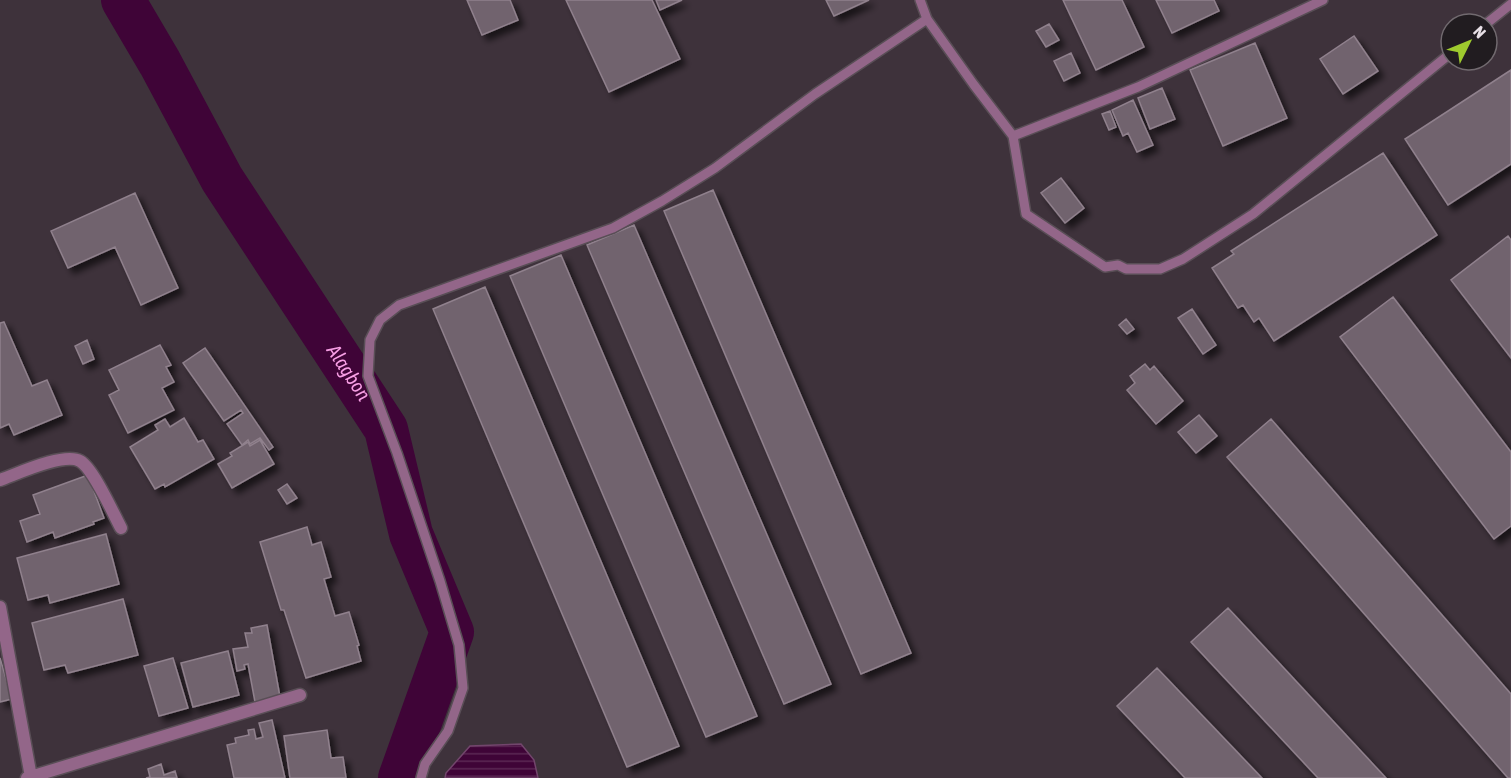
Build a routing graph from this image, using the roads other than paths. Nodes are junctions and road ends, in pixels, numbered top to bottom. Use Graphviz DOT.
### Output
graph roads {
  1 [pos="920,0"];
  2 [pos="1323,0"];
  3 [pos="1511,4"];
  4 [pos="1499,14"];
  5 [pos="927,19"];
  6 [pos="1439,63"];
  7 [pos="1013,136"];
  8 [pos="0,480"];
  9 [pos="121,528"];
  10 [pos="0,607"];
  11 [pos="300,695"];
  12 [pos="29,778"];
  13 [pos="421,778"];
  1 -- 5 [label="lane"];
  2 -- 7 [label="lane"];
  3 -- 4 [label="lane"];
  5 -- 7 [label="lane"];
  5 -- 13 [label="lane"];
  6 -- 7 [label="lane"];
  8 -- 9 [label="street"];
  10 -- 12 [label="street"];
  11 -- 12 [label="street"];
}
